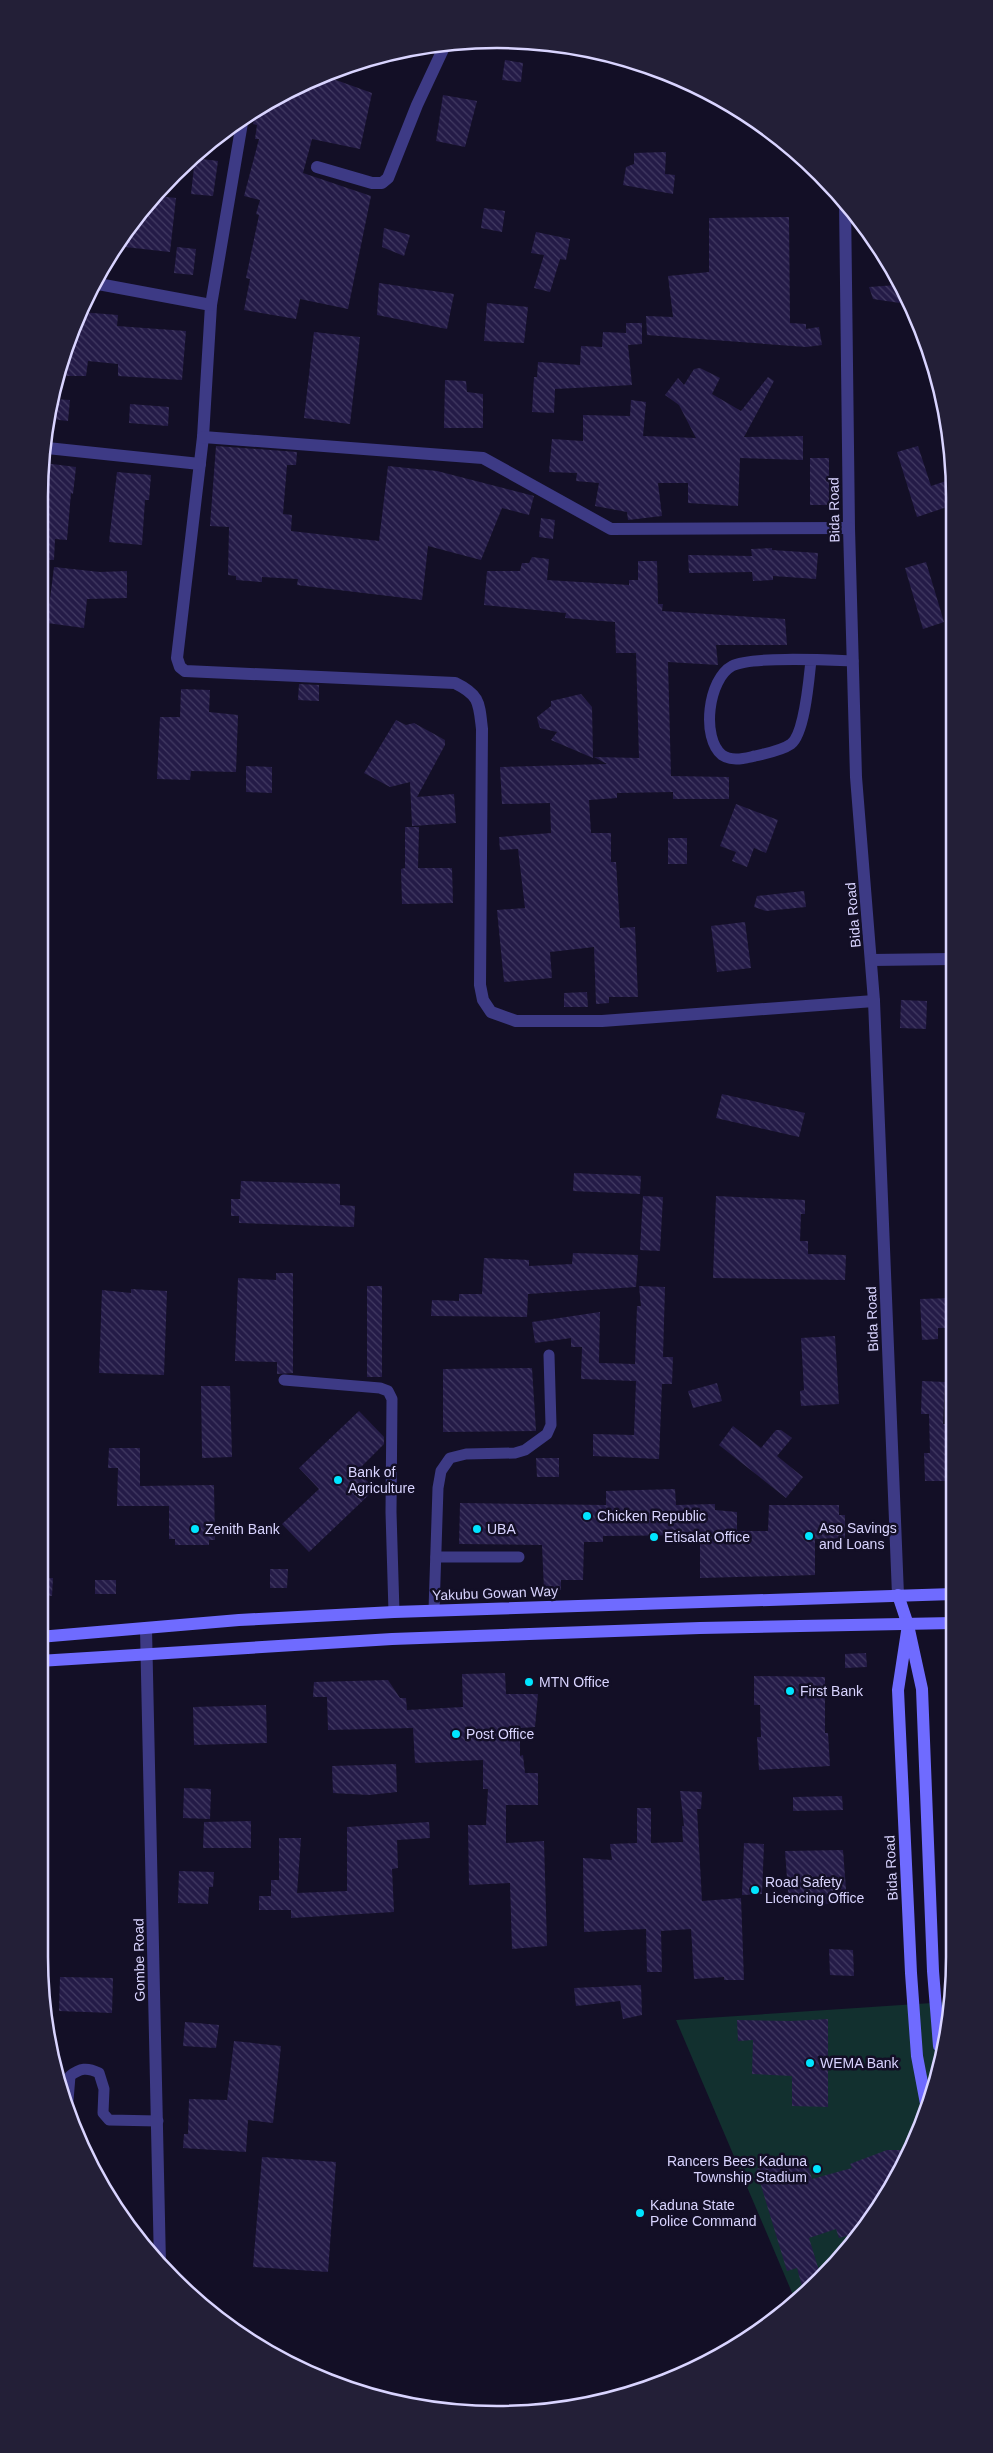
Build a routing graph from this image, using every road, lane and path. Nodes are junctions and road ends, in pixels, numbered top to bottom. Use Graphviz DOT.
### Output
graph roads {
  1 [pos="442,51"];
  2 [pos="242,126"];
  3 [pos="316,166"];
  4 [pos="844,212"];
  5 [pos="101,285"];
  6 [pos="210,305"];
  7 [pos="203,437"];
  8 [pos="50,448"];
  9 [pos="200,464"];
  10 [pos="849,528"];
  11 [pos="811,660"];
  12 [pos="853,661"];
  13 [pos="946,959"];
  14 [pos="872,960"];
  15 [pos="874,1001"];
  16 [pos="549,1355"];
  17 [pos="284,1380"];
  18 [pos="519,1557"];
  19 [pos="436,1558"];
  20 [pos="946,1594"];
  21 [pos="898,1595"];
  22 [pos="434,1610"];
  23 [pos="394,1612"];
  24 [pos="946,1623"];
  25 [pos="908,1625"];
  26 [pos="146,1629"];
  27 [pos="48,1636"];
  28 [pos="147,1655"];
  29 [pos="48,1660"];
  30 [pos="939,2033"];
  31 [pos="69,2093"];
  32 [pos="924,2094"];
  33 [pos="158,2121"];
  34 [pos="160,2254"];
  1 -- 3 [label="street"];
  2 -- 6 [label="street"];
  4 -- 10 [label="street, Bida Road"];
  5 -- 6 [label="street"];
  6 -- 7 [label="street"];
  7 -- 9 [label="street"];
  7 -- 10 [label="street"];
  8 -- 9 [label="street"];
  9 -- 15 [label="street"];
  10 -- 12 [label="street, Bida Road"];
  11 -- 11 [label="lane"];
  11 -- 12 [label="lane"];
  12 -- 14 [label="street, Bida Road"];
  13 -- 14 [label="street"];
  14 -- 15 [label="street, Bida Road"];
  15 -- 21 [label="street, Bida Road"];
  16 -- 19 [label="lane"];
  17 -- 23 [label="lane"];
  18 -- 19 [label="lane"];
  19 -- 22 [label="lane"];
  20 -- 21 [label="street, Yakubu Gowan Way"];
  21 -- 22 [label="street, Yakubu Gowan Way"];
  21 -- 25 [label="street, Bida Road"];
  22 -- 23 [label="street, Yakubu Gowan Way"];
  23 -- 26 [label="street, Yakubu Gowan Way"];
  24 -- 25 [label="street"];
  25 -- 28 [label="street"];
  25 -- 30 [label="street, Bida Road"];
  25 -- 32 [label="street, Bida Road"];
  26 -- 27 [label="street, Yakubu Gowan Way"];
  26 -- 28 [label="street, Gombe Road"];
  28 -- 29 [label="street"];
  28 -- 33 [label="street, Gombe Road"];
  31 -- 33 [label="lane"];
  33 -- 34 [label="street, Gombe Road"];
}
